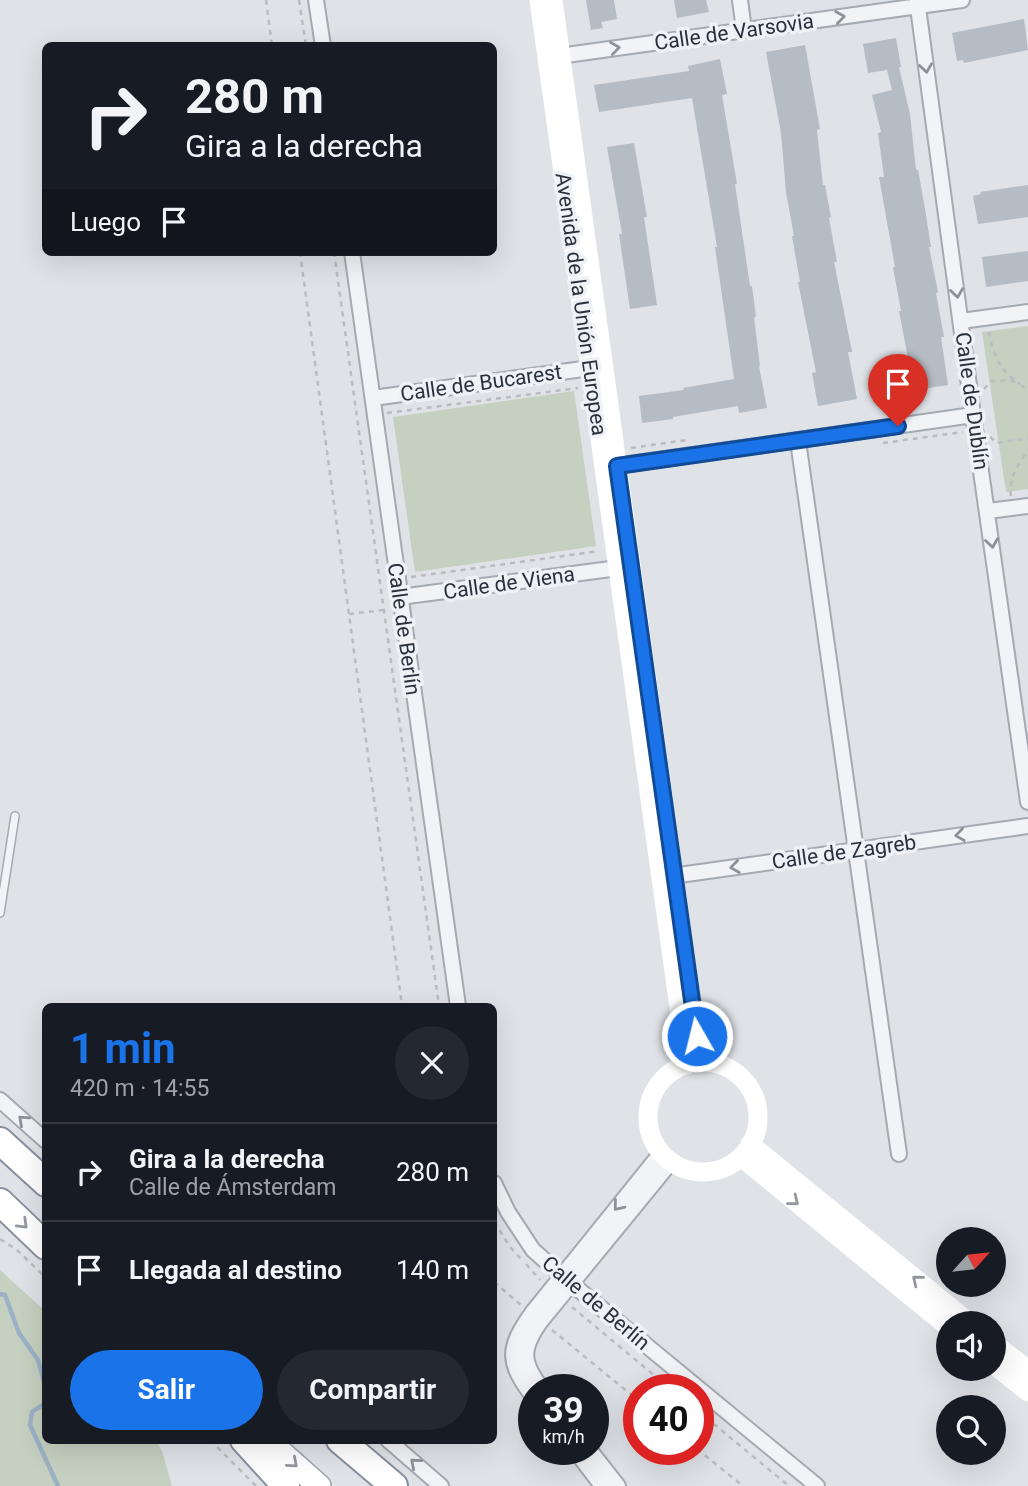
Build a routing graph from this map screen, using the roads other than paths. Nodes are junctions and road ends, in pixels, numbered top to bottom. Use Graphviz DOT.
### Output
graph roads {
  1 [pos="316,0"];
  2 [pos="539,0"];
  3 [pos="553,0"];
  4 [pos="740,0"];
  5 [pos="962,0"];
  6 [pos="918,3"];
  7 [pos="744,30"];
  8 [pos="322,42"];
  9 [pos="554,57"];
  10 [pos="353,256"];
  11 [pos="1028,312"];
  12 [pos="961,321"];
  13 [pos="590,368"];
  14 [pos="373,398"];
  15 [pos="973,415"];
  16 [pos="797,441"];
  17 [pos="610,467"];
  18 [pos="1024,500"];
  19 [pos="988,512"];
  20 [pos="618,568"];
  21 [pos="400,597"];
  22 [pos="1028,803"];
  23 [pos="15,816"];
  24 [pos="1028,826"];
  25 [pos="856,850"];
  26 [pos="668,877"];
  27 [pos="0,913"];
  28 [pos="458,1003"];
  29 [pos="694,1064"];
  30 [pos="0,1100"];
  31 [pos="42,1137"];
  32 [pos="0,1141"];
  33 [pos="746,1151"];
  34 [pos="900,1154"];
  35 [pos="666,1157"];
  36 [pos="42,1179"];
  37 [pos="497,1189"];
  38 [pos="0,1202"];
  39 [pos="42,1241"];
  40 [pos="567,1280"];
  41 [pos="954,1311"];
  42 [pos="536,1317"];
  43 [pos="936,1317"];
  44 [pos="1006,1353"];
  45 [pos="1028,1370"];
  46 [pos="532,1374"];
  47 [pos="1006,1374"];
  48 [pos="518,1377"];
  49 [pos="1028,1392"];
  50 [pos="248,1444"];
  51 [pos="272,1444"];
  52 [pos="330,1444"];
  53 [pos="345,1444"];
  54 [pos="393,1444"];
  55 [pos="586,1465"];
  56 [pos="602,1465"];
  57 [pos="286,1486"];
  58 [pos="319,1486"];
  59 [pos="377,1486"];
  60 [pos="394,1486"];
  61 [pos="441,1486"];
  62 [pos="602,1486"];
  63 [pos="618,1486"];
  64 [pos="817,1486"];
  1 -- 8 [label="street"];
  2 -- 9 [label="street, Avenida de la Unión Europea"];
  3 -- 9 [label="street, Avenida de la Unión Europea"];
  4 -- 7 [label="street"];
  5 -- 6 [label="street, Calle de Varsovia"];
  7 -- 6 [label="street, Calle de Varsovia, one-way"];
  6 -- 12 [label="street, Calle de Dublín, one-way"];
  9 -- 7 [label="street, Calle de Varsovia, one-way"];
  9 -- 13 [label="street, Avenida de la Unión Europea"];
  9 -- 17 [label="street, Avenida de la Unión Europea"];
  10 -- 14 [label="street, Calle de Berlín"];
  11 -- 12 [label="street"];
  12 -- 15 [label="street, Calle de Dublín"];
  13 -- 14 [label="street, Calle de Bucarest"];
  13 -- 17 [label="street, Avenida de la Unión Europea"];
  14 -- 21 [label="street, Calle de Berlín"];
  15 -- 16 [label="street"];
  15 -- 19 [label="street, Calle de Dublín"];
  16 -- 17 [label="street"];
  16 -- 25 [label="street"];
  17 -- 20 [label="street, Avenida de la Unión Europea"];
  17 -- 26 [label="street, Avenida de la Unión Europea"];
  18 -- 19 [label="street"];
  19 -- 22 [label="street, Calle de Dublín, one-way"];
  20 -- 21 [label="street, Calle de Viena"];
  20 -- 26 [label="street, Avenida de la Unión Europea"];
  21 -- 28 [label="street, Calle de Berlín"];
  23 -- 27 [label="lane"];
  24 -- 25 [label="street, Calle de Zagreb, one-way"];
  25 -- 26 [label="street, Calle de Zagreb, one-way"];
  25 -- 34 [label="street"];
  26 -- 29 [label="street, Avenida de la Unión Europea"];
  29 -- 33 [label="street"];
  29 -- 35 [label="street"];
  31 -- 30 [label="street, one-way"];
  32 -- 36 [label="highway"];
  33 -- 35 [label="street"];
  41 -- 33 [label="street, one-way"];
  33 -- 43 [label="street, one-way"];
  35 -- 40 [label="street"];
  37 -- 40 [label="street, Calle de Berlín"];
  38 -- 39 [label="highway, one-way"];
  40 -- 42 [label="street"];
  40 -- 64 [label="street, Calle de Berlín"];
  42 -- 46 [label="street"];
  42 -- 48 [label="street"];
  44 -- 45 [label="street"];
  47 -- 49 [label="street"];
  50 -- 57 [label="highway"];
  51 -- 58 [label="main road, one-way"];
  52 -- 59 [label="main road"];
  53 -- 60 [label="highway"];
  61 -- 54 [label="street, one-way"];
  55 -- 62 [label="street"];
  56 -- 63 [label="street"];
}
